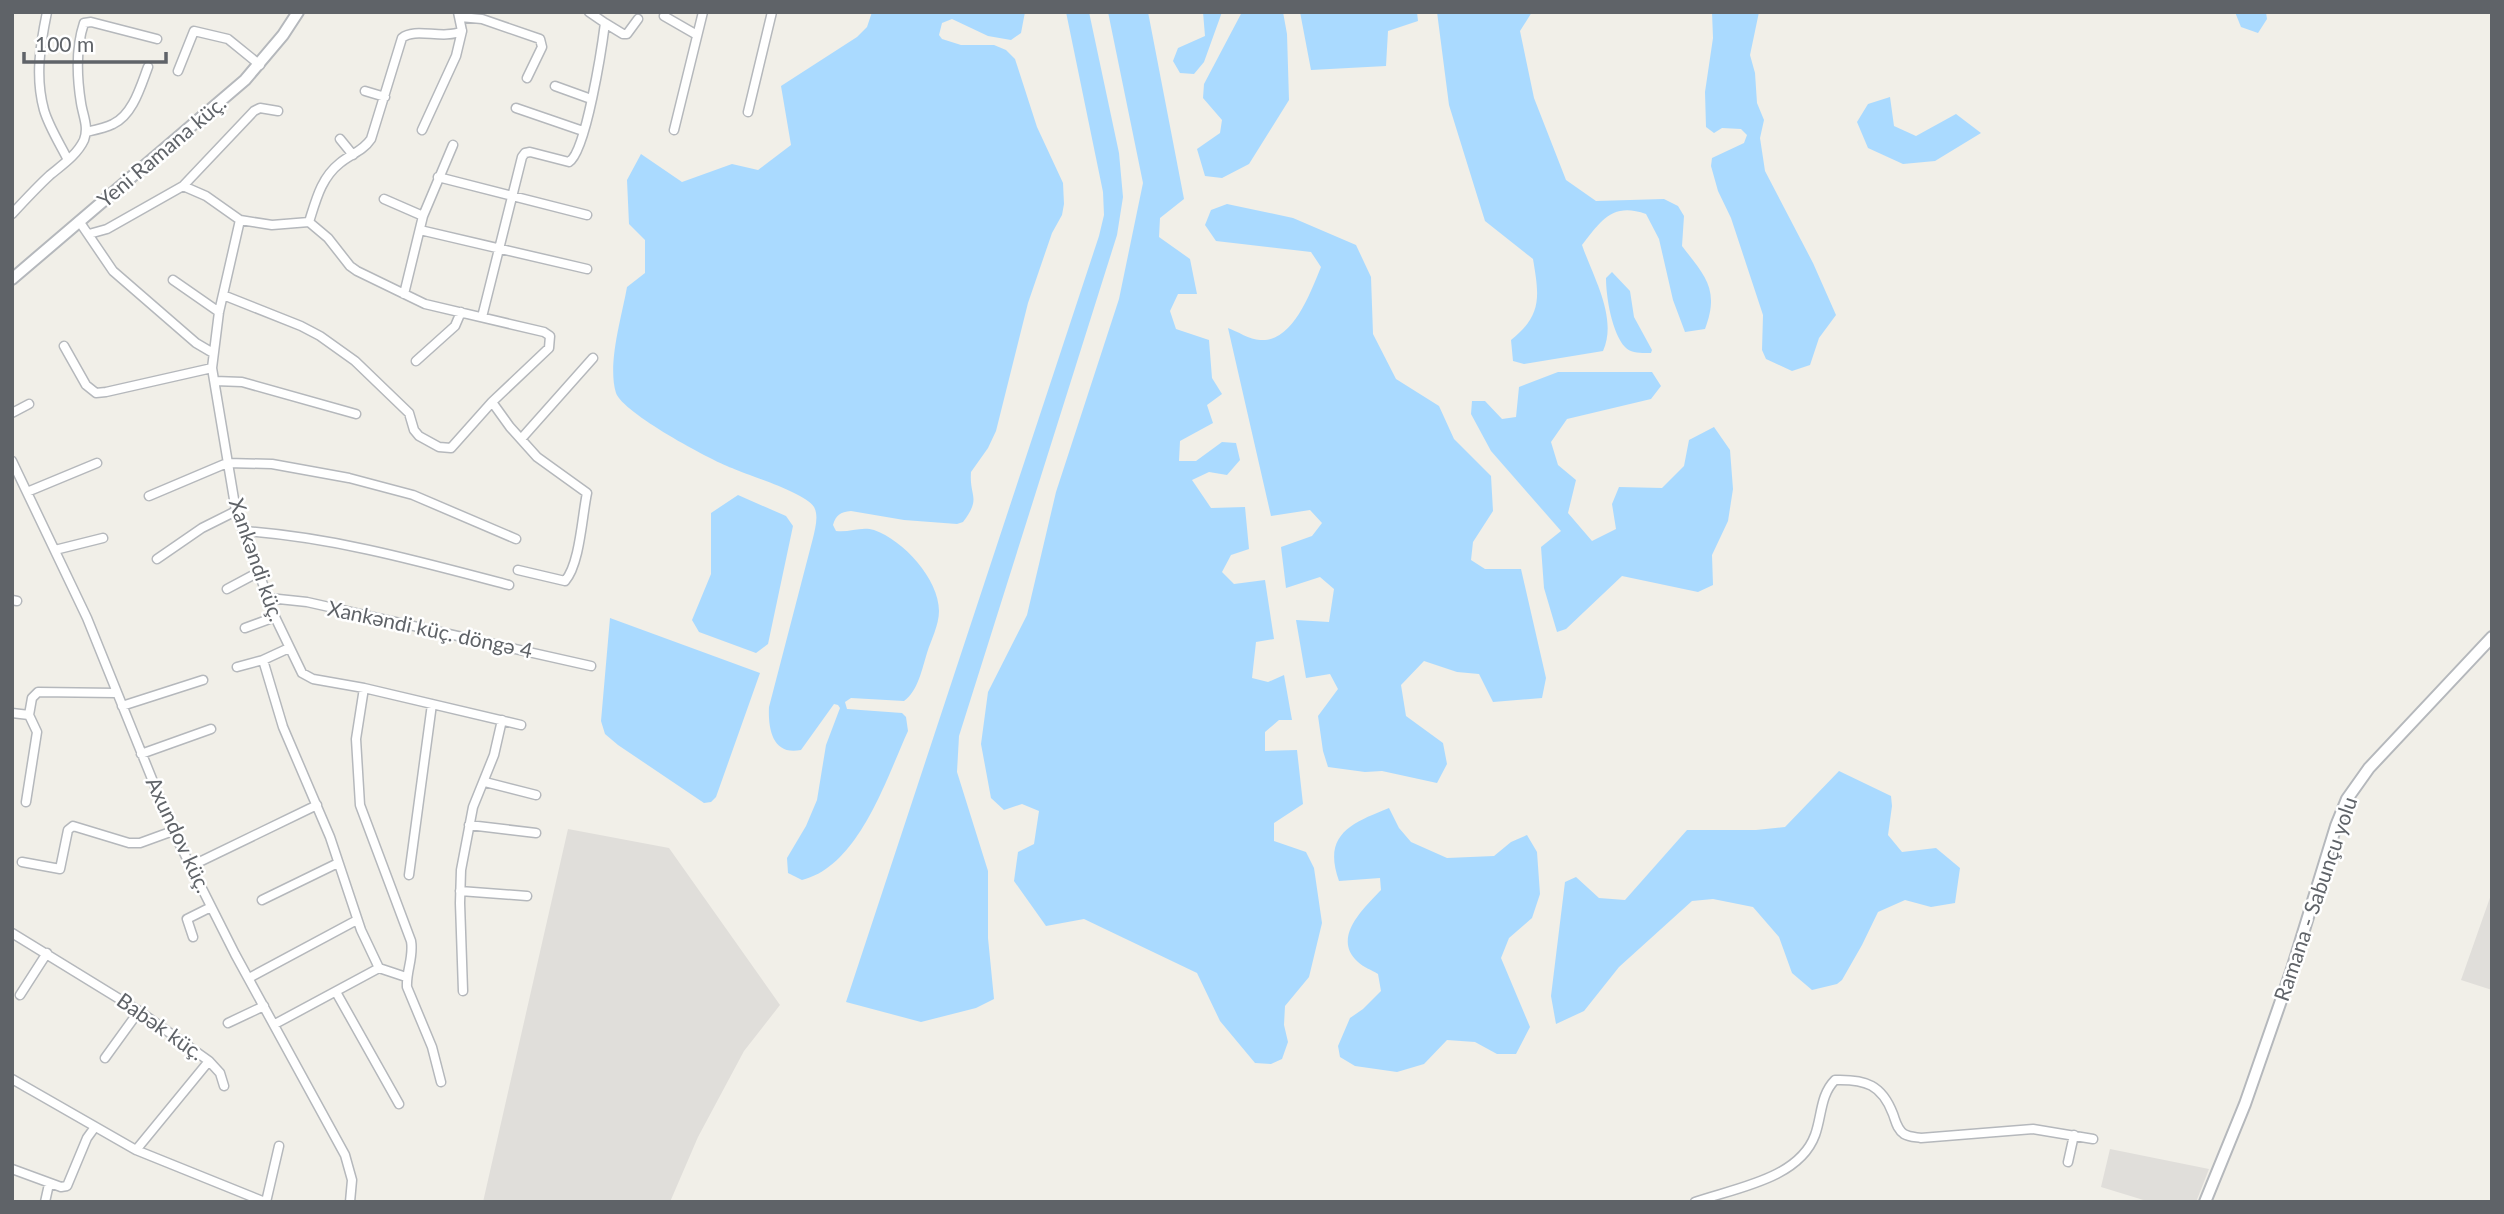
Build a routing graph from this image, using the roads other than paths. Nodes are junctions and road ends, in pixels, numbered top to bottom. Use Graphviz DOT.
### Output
graph roads {
  1 [pos="47,12"];
  2 [pos="298,12"];
  3 [pos="589,12"];
  4 [pos="703,12"];
  5 [pos="772,12"];
  6 [pos="459,15"];
  7 [pos="663,16"];
  8 [pos="638,19"];
  9 [pos="605,23"];
  10 [pos="462,31"];
  11 [pos="698,36"];
  12 [pos="157,39"];
  13 [pos="260,65"];
  14 [pos="148,67"];
  15 [pos="178,71"];
  16 [pos="527,78"];
  17 [pos="555,86"];
  18 [pos="365,91"];
  19 [pos="385,97"];
  20 [pos="592,99"];
  21 [pos="516,108"];
  22 [pos="278,111"];
  23 [pos="748,112"];
  24 [pos="422,130"];
  25 [pos="674,130"];
  26 [pos="583,131"];
  27 [pos="86,132"];
  28 [pos="340,139"];
  29 [pos="453,145"];
  30 [pos="353,155"];
  31 [pos="68,160"];
  32 [pos="438,177"];
  33 [pos="183,186"];
  34 [pos="511,197"];
  35 [pos="384,200"];
  36 [pos="12,214"];
  37 [pos="587,215"];
  38 [pos="423,216"];
  39 [pos="240,220"];
  40 [pos="79,221"];
  41 [pos="309,222"];
  42 [pos="419,230"];
  43 [pos="89,234"];
  44 [pos="498,249"];
  45 [pos="587,269"];
  46 [pos="12,278"];
  47 [pos="173,280"];
  48 [pos="404,294"];
  49 [pos="223,295"];
  50 [pos="219,312"];
  51 [pos="461,312"];
  52 [pos="482,317"];
  53 [pos="64,346"];
  54 [pos="213,352"];
  55 [pos="593,358"];
  56 [pos="416,361"];
  57 [pos="212,368"];
  58 [pos="215,381"];
  59 [pos="492,402"];
  60 [pos="29,404"];
  61 [pos="12,413"];
  62 [pos="356,414"];
  63 [pos="521,439"];
  64 [pos="12,461"];
  65 [pos="97,463"];
  66 [pos="227,463"];
  67 [pos="27,492"];
  68 [pos="149,496"];
  69 [pos="236,512"];
  70 [pos="243,531"];
  71 [pos="103,538"];
  72 [pos="516,539"];
  73 [pos="55,550"];
  74 [pos="157,559"];
  75 [pos="519,570"];
  76 [pos="260,572"];
  77 [pos="509,585"];
  78 [pos="227,589"];
  79 [pos="269,598"];
  80 [pos="275,617"];
  81 [pos="246,628"];
  82 [pos="2492,637"];
  83 [pos="289,648"];
  84 [pos="263,660"];
  85 [pos="591,666"];
  86 [pos="237,667"];
  87 [pos="203,680"];
  88 [pos="364,688"];
  89 [pos="116,693"];
  90 [pos="432,704"];
  91 [pos="122,706"];
  92 [pos="12,713"];
  93 [pos="29,715"];
  94 [pos="502,720"];
  95 [pos="521,724"];
  96 [pos="211,729"];
  97 [pos="141,754"];
  98 [pos="485,782"];
  99 [pos="536,795"];
  100 [pos="26,802"];
  101 [pos="317,805"];
  102 [pos="469,825"];
  103 [pos="173,831"];
  104 [pos="536,833"];
  105 [pos="22,862"];
  106 [pos="338,863"];
  107 [pos="191,866"];
  108 [pos="410,875"];
  109 [pos="460,891"];
  110 [pos="527,896"];
  111 [pos="262,900"];
  112 [pos="211,907"];
  113 [pos="357,920"];
  114 [pos="12,933"];
  115 [pos="193,937"];
  116 [pos="47,953"];
  117 [pos="379,968"];
  118 [pos="406,977"];
  119 [pos="249,978"];
  120 [pos="335,992"];
  121 [pos="463,992"];
  122 [pos="20,995"];
  123 [pos="264,1006"];
  124 [pos="139,1011"];
  125 [pos="228,1023"];
  126 [pos="275,1024"];
  127 [pos="105,1058"];
  128 [pos="209,1061"];
  129 [pos="12,1079"];
  130 [pos="441,1082"];
  131 [pos="225,1086"];
  132 [pos="399,1104"];
  133 [pos="95,1127"];
  134 [pos="2074,1135"];
  135 [pos="2093,1139"];
  136 [pos="279,1146"];
  137 [pos="136,1150"];
  138 [pos="2068,1162"];
  139 [pos="12,1169"];
  140 [pos="50,1184"];
  141 [pos="45,1202"];
  142 [pos="266,1202"];
  143 [pos="351,1202"];
  144 [pos="1695,1202"];
  145 [pos="2205,1202"];
  1 -- 31 [label="street"];
  2 -- 13 [label="street, Yeni Ramana küç."];
  3 -- 9 [label="street"];
  4 -- 11 [label="street"];
  5 -- 23 [label="street"];
  6 -- 10 [label="street"];
  6 -- 16 [label="street"];
  7 -- 11 [label="street"];
  8 -- 9 [label="street"];
  9 -- 20 [label="street"];
  10 -- 19 [label="street"];
  10 -- 24 [label="street"];
  11 -- 25 [label="street"];
  12 -- 27 [label="street"];
  13 -- 15 [label="street"];
  13 -- 40 [label="street, Yeni Ramana küç."];
  14 -- 27 [label="street"];
  17 -- 20 [label="street"];
  18 -- 19 [label="street"];
  19 -- 30 [label="street"];
  20 -- 26 [label="street"];
  21 -- 26 [label="street"];
  22 -- 33 [label="street"];
  26 -- 34 [label="street"];
  27 -- 31 [label="street"];
  28 -- 30 [label="street"];
  29 -- 32 [label="street"];
  30 -- 41 [label="street"];
  31 -- 36 [label="street"];
  32 -- 34 [label="street"];
  32 -- 38 [label="street"];
  33 -- 39 [label="street"];
  33 -- 43 [label="street"];
  34 -- 37 [label="street"];
  34 -- 44 [label="street"];
  35 -- 38 [label="street"];
  38 -- 42 [label="street"];
  39 -- 41 [label="street"];
  39 -- 49 [label="street, Xankəndi küç."];
  40 -- 43 [label="street"];
  40 -- 46 [label="street, Yeni Ramana küç."];
  41 -- 48 [label="street"];
  42 -- 44 [label="street"];
  42 -- 48 [label="street"];
  43 -- 54 [label="street"];
  44 -- 45 [label="street"];
  44 -- 52 [label="street"];
  47 -- 50 [label="street"];
  48 -- 51 [label="street"];
  49 -- 50 [label="street, Xankəndi küç."];
  49 -- 59 [label="street"];
  50 -- 54 [label="street, Xankəndi küç."];
  51 -- 52 [label="street"];
  51 -- 56 [label="street"];
  52 -- 59 [label="street"];
  53 -- 57 [label="street"];
  54 -- 57 [label="street, Xankəndi küç."];
  55 -- 63 [label="street"];
  57 -- 58 [label="street, Xankəndi küç."];
  58 -- 62 [label="street"];
  58 -- 66 [label="street, Xankəndi küç."];
  59 -- 63 [label="street"];
  60 -- 61 [label="street"];
  63 -- 75 [label="street"];
  64 -- 67 [label="street, Axundov küç."];
  65 -- 67 [label="street"];
  66 -- 68 [label="street"];
  66 -- 69 [label="street, Xankəndi küç."];
  66 -- 72 [label="street"];
  67 -- 73 [label="street, Axundov küç."];
  69 -- 70 [label="street, Xankəndi küç."];
  69 -- 74 [label="street"];
  70 -- 76 [label="street, Xankəndi küç."];
  70 -- 77 [label="street"];
  71 -- 73 [label="street"];
  73 -- 89 [label="street, Axundov küç."];
  76 -- 78 [label="street"];
  76 -- 79 [label="street, Xankəndi küç."];
  79 -- 80 [label="street, Xankəndi küç."];
  79 -- 85 [label="street, Xankəndi küç. döngə 4"];
  80 -- 81 [label="street"];
  80 -- 83 [label="street, Xankəndi küç."];
  82 -- 145 [label="street, Ramana - Sabunçu yolu"];
  83 -- 84 [label="street"];
  83 -- 88 [label="street, Xankəndi küç."];
  84 -- 86 [label="street"];
  84 -- 101 [label="street"];
  87 -- 91 [label="street"];
  88 -- 90 [label="street, Xankəndi küç."];
  88 -- 118 [label="street"];
  89 -- 91 [label="street, Axundov küç."];
  89 -- 93 [label="street"];
  90 -- 94 [label="street, Xankəndi küç."];
  90 -- 108 [label="street"];
  91 -- 97 [label="street, Axundov küç."];
  92 -- 93 [label="street"];
  93 -- 100 [label="street"];
  94 -- 95 [label="street, Xankəndi küç."];
  94 -- 98 [label="street"];
  96 -- 97 [label="street"];
  97 -- 103 [label="street, Axundov küç."];
  98 -- 99 [label="street"];
  98 -- 102 [label="street"];
  101 -- 106 [label="street"];
  101 -- 107 [label="street"];
  102 -- 104 [label="street"];
  102 -- 109 [label="street"];
  103 -- 105 [label="street"];
  103 -- 107 [label="street, Axundov küç."];
  106 -- 111 [label="street"];
  106 -- 113 [label="street"];
  107 -- 112 [label="street, Axundov küç."];
  109 -- 110 [label="street"];
  109 -- 121 [label="street"];
  112 -- 115 [label="street"];
  112 -- 119 [label="street, Axundov küç."];
  113 -- 117 [label="street"];
  113 -- 119 [label="street"];
  114 -- 116 [label="street, Babək küç."];
  116 -- 122 [label="street"];
  116 -- 124 [label="street, Babək küç."];
  117 -- 118 [label="street"];
  117 -- 120 [label="street"];
  118 -- 130 [label="street"];
  119 -- 123 [label="street, Axundov küç."];
  120 -- 126 [label="street"];
  120 -- 132 [label="street"];
  123 -- 125 [label="street"];
  123 -- 126 [label="street, Axundov küç."];
  124 -- 127 [label="street"];
  124 -- 128 [label="street, Babək küç."];
  126 -- 143 [label="street, Axundov küç."];
  128 -- 131 [label="street"];
  128 -- 137 [label="street, Babək küç."];
  129 -- 133 [label="street"];
  133 -- 137 [label="street"];
  133 -- 140 [label="street"];
  134 -- 135 [label="street"];
  134 -- 138 [label="street"];
  134 -- 144 [label="street"];
  136 -- 142 [label="street"];
  137 -- 142 [label="street"];
  139 -- 140 [label="street"];
  140 -- 141 [label="street"];
}
